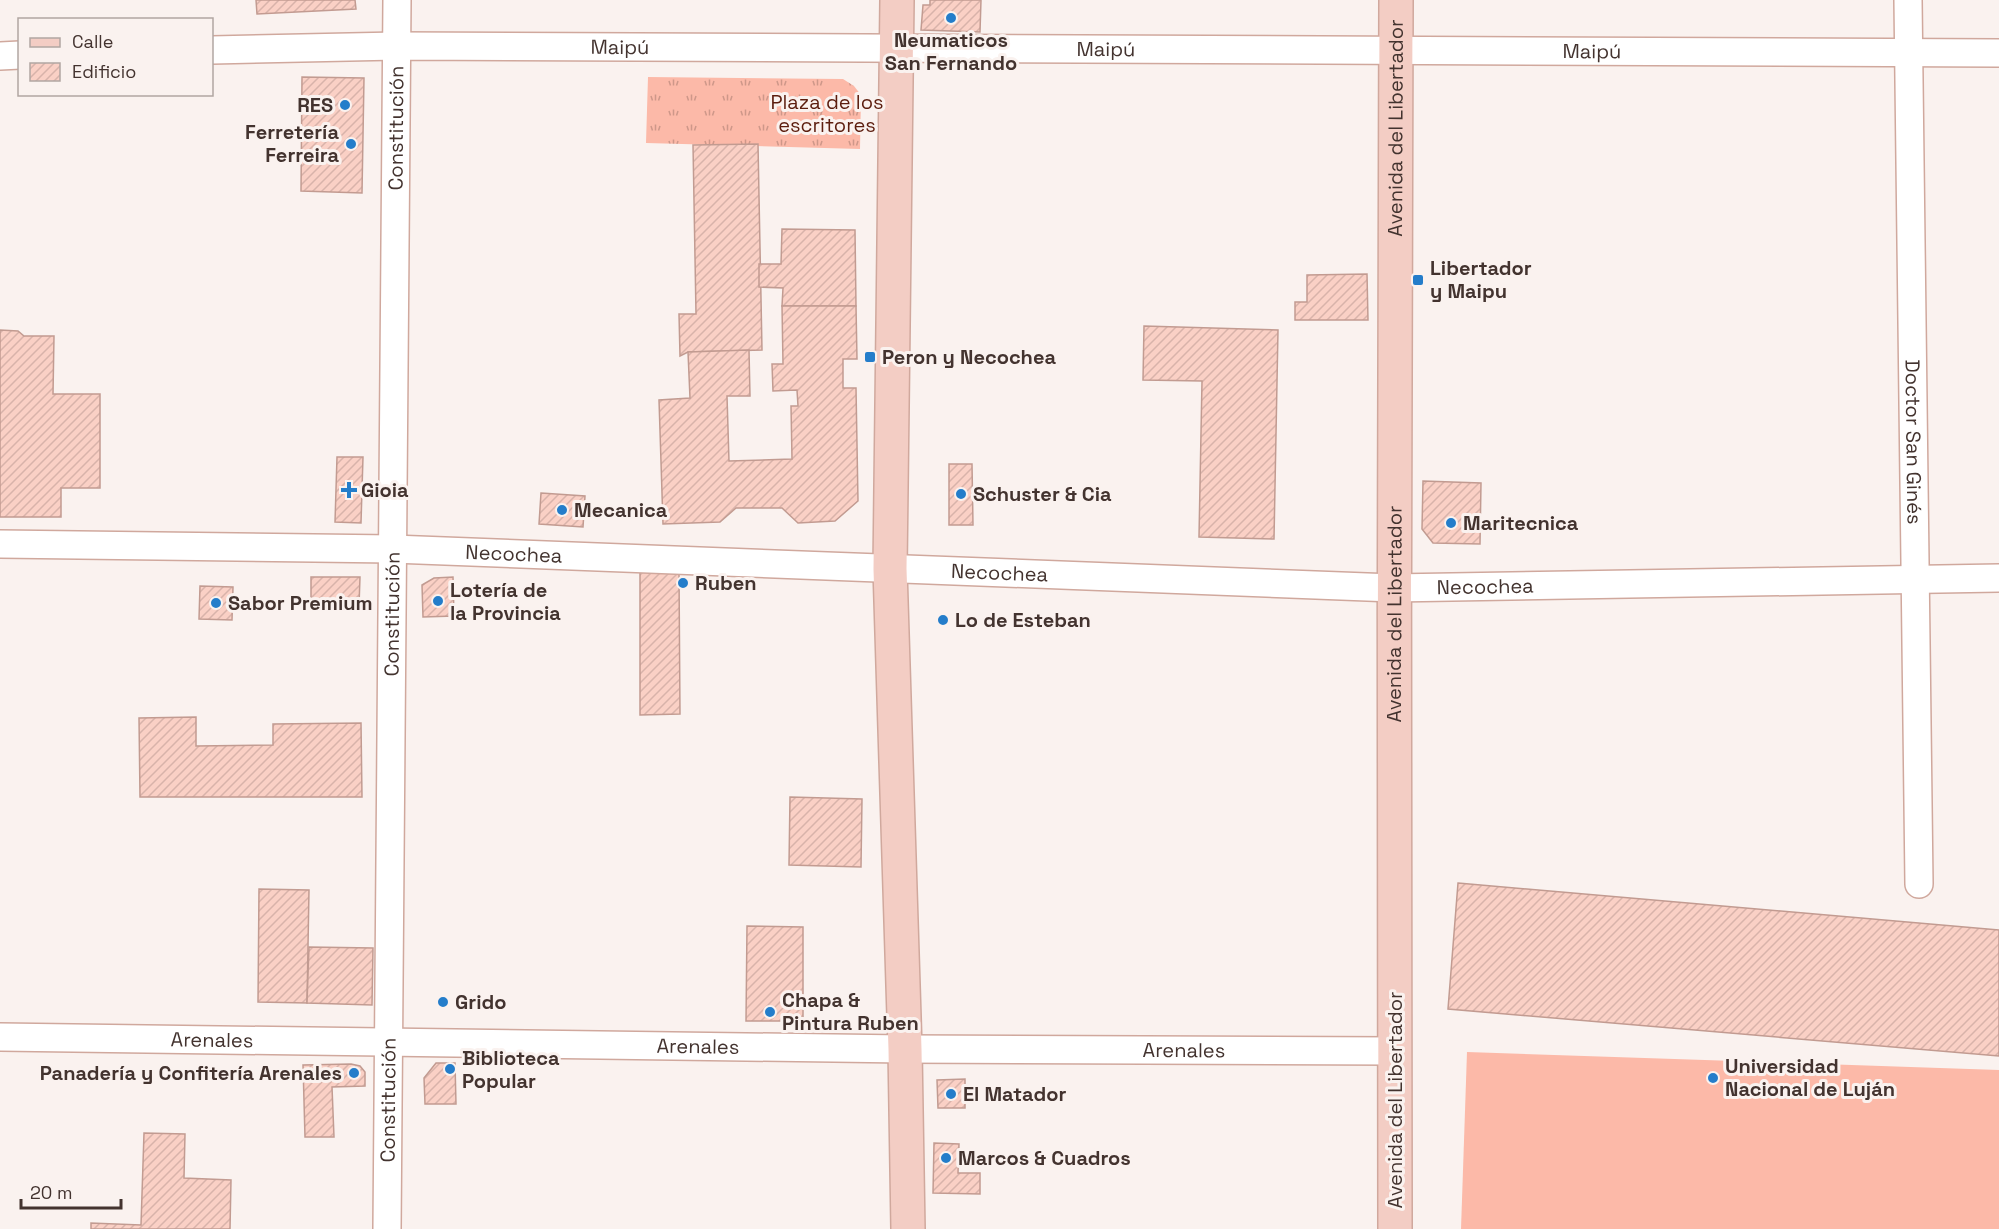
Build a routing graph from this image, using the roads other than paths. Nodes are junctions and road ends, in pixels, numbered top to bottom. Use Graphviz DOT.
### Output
graph roads {
  1 [pos="397,0"];
  2 [pos="897,0"];
  3 [pos="1396,0"];
  4 [pos="1908,0"];
  5 [pos="397,46"];
  6 [pos="897,48"];
  7 [pos="213,50"];
  8 [pos="1395,50"];
  9 [pos="1909,52"];
  10 [pos="1999,53"];
  11 [pos="18,55"];
  12 [pos="0,56"];
  13 [pos="0,544"];
  14 [pos="393,549"];
  15 [pos="890,569"];
  16 [pos="1916,578"];
  17 [pos="1999,578"];
  18 [pos="1393,588"];
  19 [pos="1919,884"];
  20 [pos="0,1037"];
  21 [pos="387,1042"];
  22 [pos="905,1049"];
  23 [pos="1394,1051"];
  24 [pos="387,1229"];
  25 [pos="908,1229"];
  26 [pos="1395,1229"];
  1 -- 5 [label="street, Constitución"];
  2 -- 6 [label="main road"];
  3 -- 8 [label="main road, Avenida del Libertador"];
  4 -- 9 [label="street, Doctor San Ginés"];
  5 -- 6 [label="street, Maipú"];
  5 -- 7 [label="street, Maipú"];
  5 -- 14 [label="street, Constitución"];
  6 -- 8 [label="street, Maipú"];
  6 -- 15 [label="main road"];
  8 -- 9 [label="street, Maipú"];
  8 -- 18 [label="main road, Avenida del Libertador"];
  9 -- 10 [label="street, Maipú"];
  9 -- 16 [label="street, Doctor San Ginés"];
  11 -- 12 [label="street"];
  13 -- 14 [label="street, Necochea"];
  14 -- 15 [label="street, Necochea"];
  14 -- 21 [label="street, Constitución"];
  15 -- 18 [label="street, Necochea"];
  15 -- 22 [label="main road"];
  16 -- 17 [label="street, Necochea"];
  16 -- 18 [label="street, Necochea"];
  16 -- 19 [label="street, Doctor San Ginés"];
  18 -- 23 [label="main road, Avenida del Libertador"];
  20 -- 21 [label="street, Arenales"];
  21 -- 22 [label="street, Arenales"];
  21 -- 24 [label="street, Constitución"];
  22 -- 23 [label="street, Arenales"];
  22 -- 25 [label="main road"];
  23 -- 26 [label="main road, Avenida del Libertador"];
}
